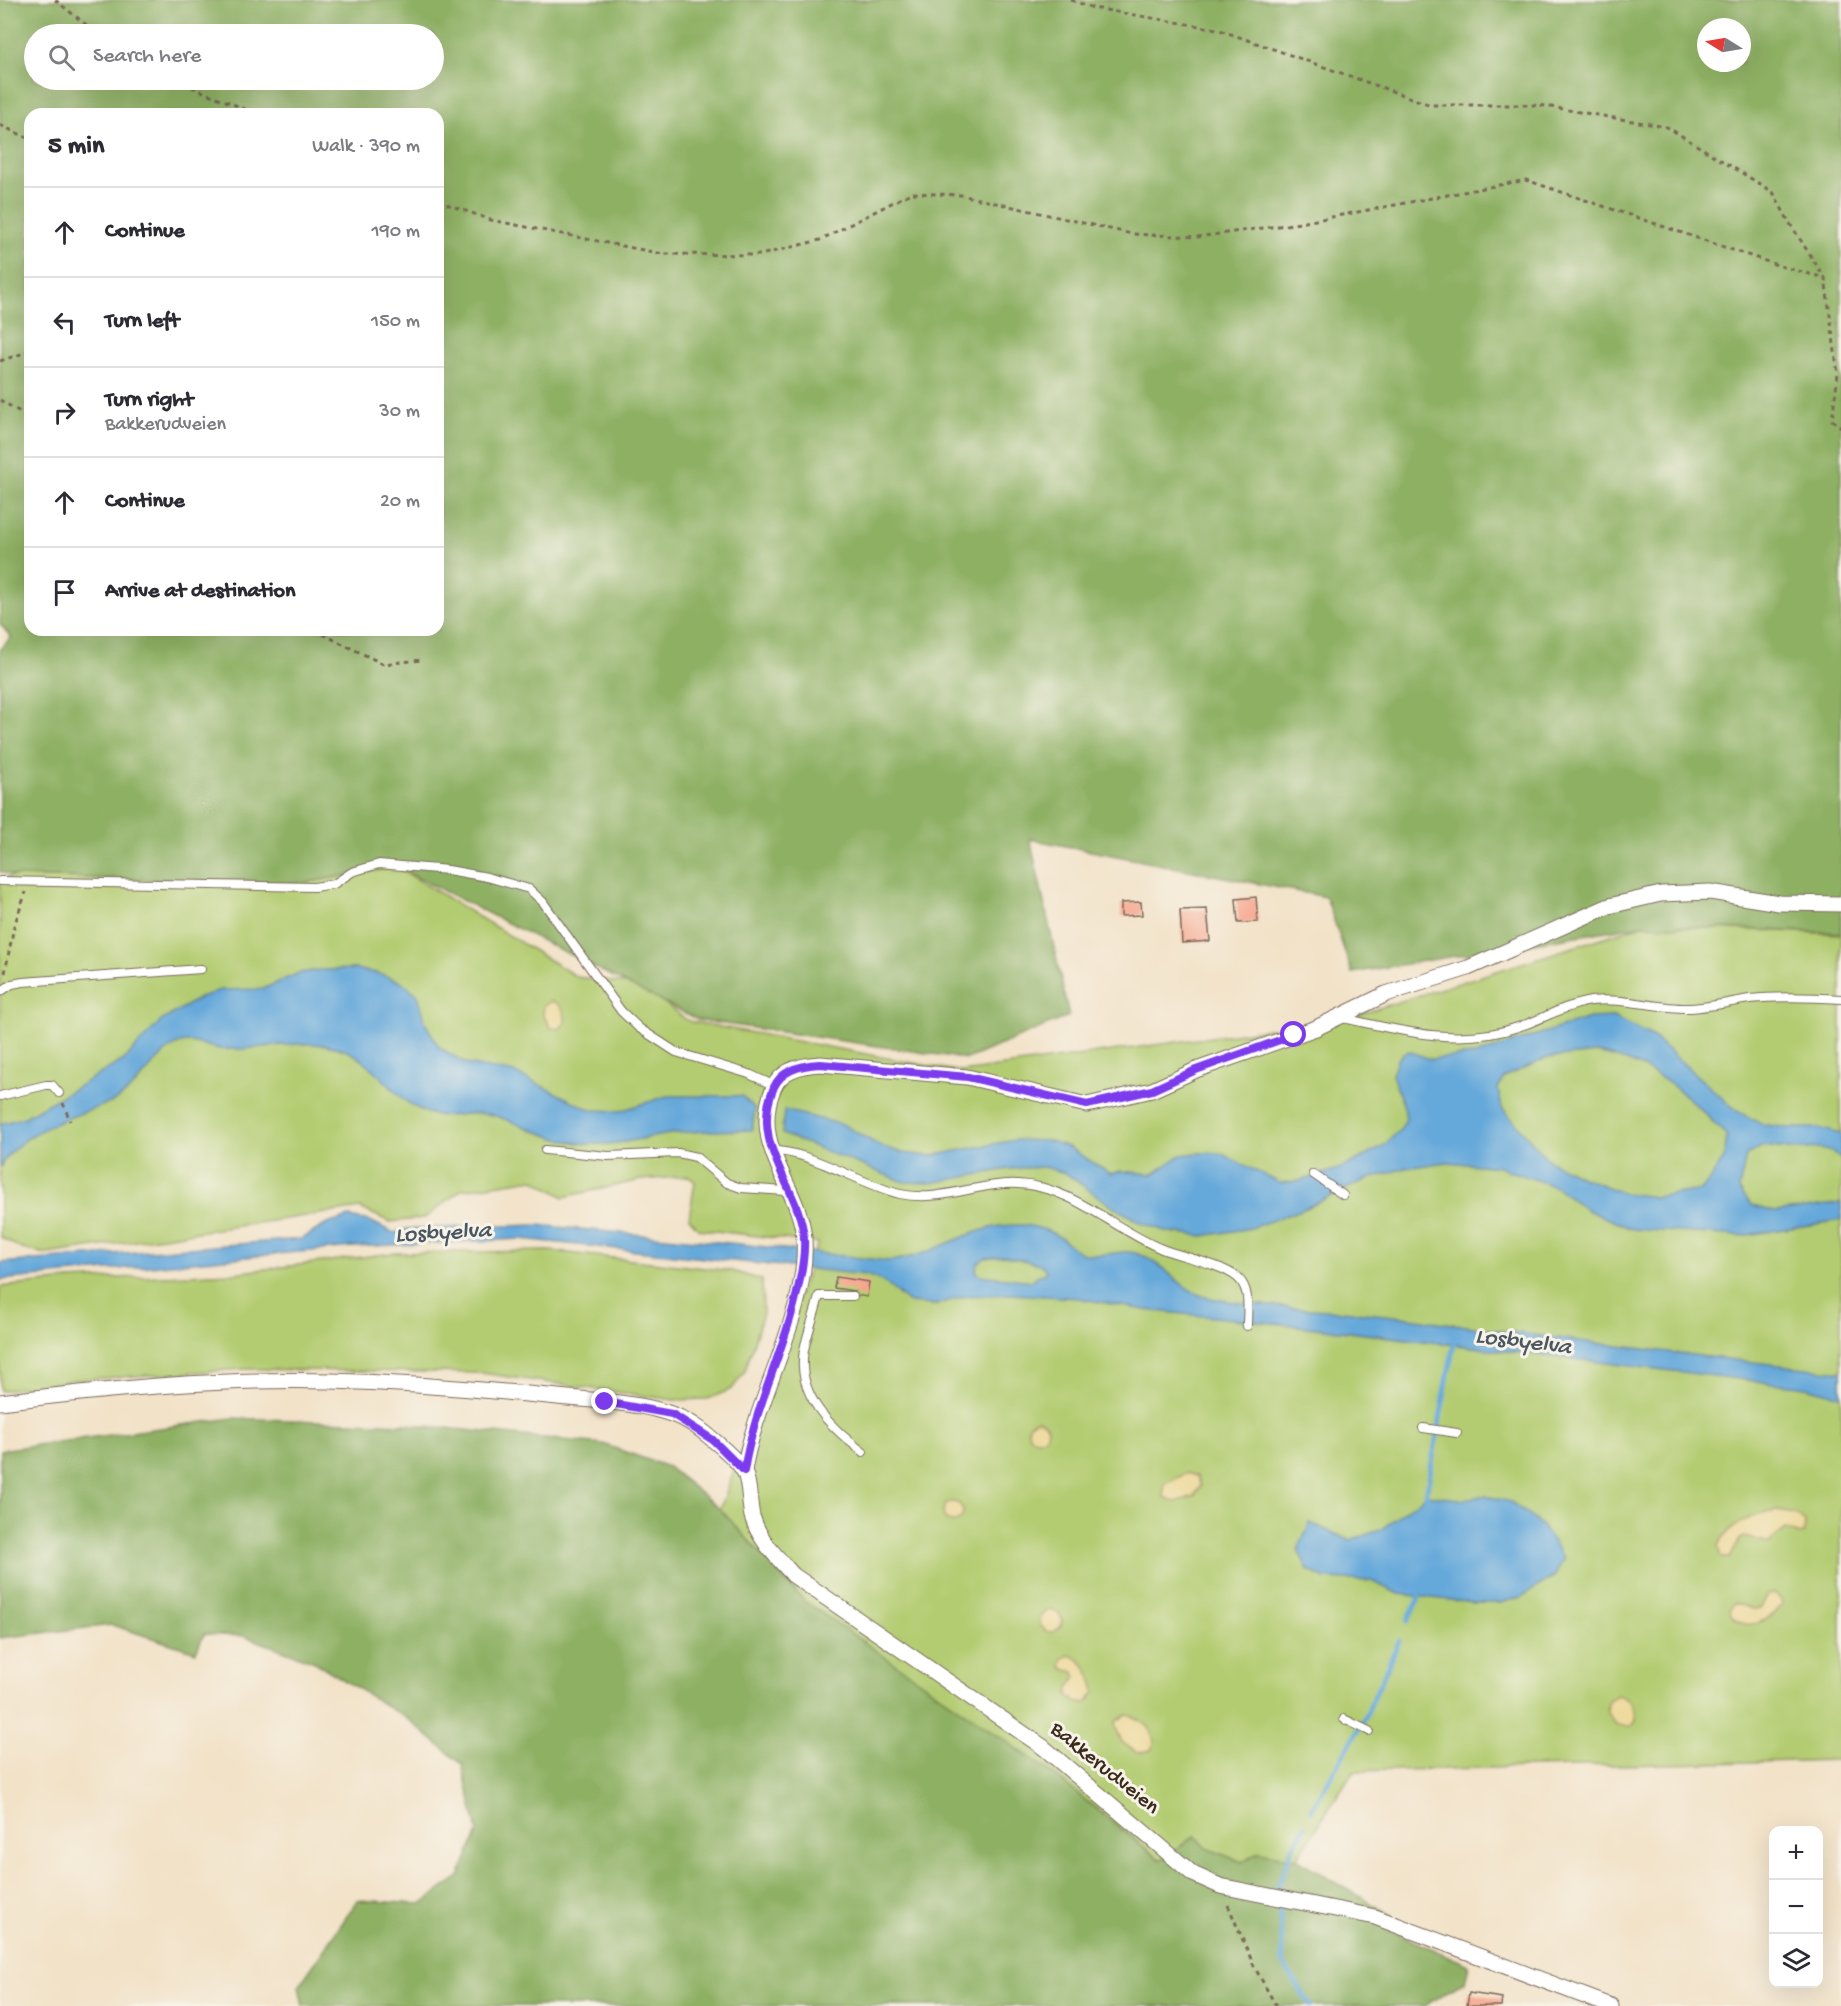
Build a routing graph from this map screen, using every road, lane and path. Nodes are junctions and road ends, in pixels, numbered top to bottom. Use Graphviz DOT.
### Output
graph roads {
  1 [pos="55,0"];
  2 [pos="1071,0"];
  3 [pos="85,24"];
  4 [pos="199,90"];
  5 [pos="243,108"];
  6 [pos="0,125"];
  7 [pos="24,136"];
  8 [pos="444,203"];
  9 [pos="1825,278"];
  10 [pos="24,353"];
  11 [pos="0,361"];
  12 [pos="0,400"];
  13 [pos="24,414"];
  14 [pos="1841,427"];
  15 [pos="327,636"];
  16 [pos="421,660"];
  17 [pos="0,881"];
  18 [pos="30,882"];
  19 [pos="1841,904"];
  20 [pos="201,969"];
  21 [pos="1,991"];
  22 [pos="1841,999"];
  23 [pos="1343,1018"];
  24 [pos="775,1086"];
  25 [pos="59,1093"];
  26 [pos="0,1096"];
  27 [pos="70,1121"];
  28 [pos="545,1150"];
  29 [pos="772,1151"];
  30 [pos="1313,1174"];
  31 [pos="787,1191"];
  32 [pos="1343,1195"];
  33 [pos="819,1296"];
  34 [pos="853,1296"];
  35 [pos="796,1298"];
  36 [pos="1247,1326"];
  37 [pos="0,1402"];
  38 [pos="1423,1428"];
  39 [pos="1457,1433"];
  40 [pos="863,1452"];
  41 [pos="744,1471"];
  42 [pos="1344,1719"];
  43 [pos="1369,1731"];
  44 [pos="1220,1886"];
  45 [pos="1276,2006"];
  46 [pos="1611,2006"];
  1 -- 3 [label="path"];
  2 -- 9 [label="path"];
  4 -- 5 [label="path"];
  6 -- 7 [label="path"];
  8 -- 9 [label="path"];
  9 -- 14 [label="path"];
  10 -- 11 [label="path"];
  12 -- 13 [label="path"];
  15 -- 16 [label="path"];
  17 -- 18 [label="lane"];
  18 -- 21 [label="path"];
  18 -- 24 [label="lane"];
  19 -- 23 [label="street"];
  20 -- 21 [label="lane"];
  22 -- 23 [label="lane"];
  23 -- 24 [label="street"];
  24 -- 29 [label="street"];
  25 -- 26 [label="lane"];
  25 -- 27 [label="path"];
  28 -- 31 [label="lane"];
  29 -- 31 [label="street"];
  29 -- 36 [label="lane"];
  30 -- 32 [label="lane"];
  31 -- 35 [label="street"];
  33 -- 34 [label="lane"];
  33 -- 35 [label="lane"];
  33 -- 40 [label="lane"];
  35 -- 41 [label="street"];
  37 -- 41 [label="street"];
  38 -- 39 [label="lane"];
  41 -- 44 [label="street, Bakkerudveien"];
  42 -- 43 [label="lane"];
  44 -- 45 [label="path"];
  44 -- 46 [label="street, Bakkerudveien"];
}
